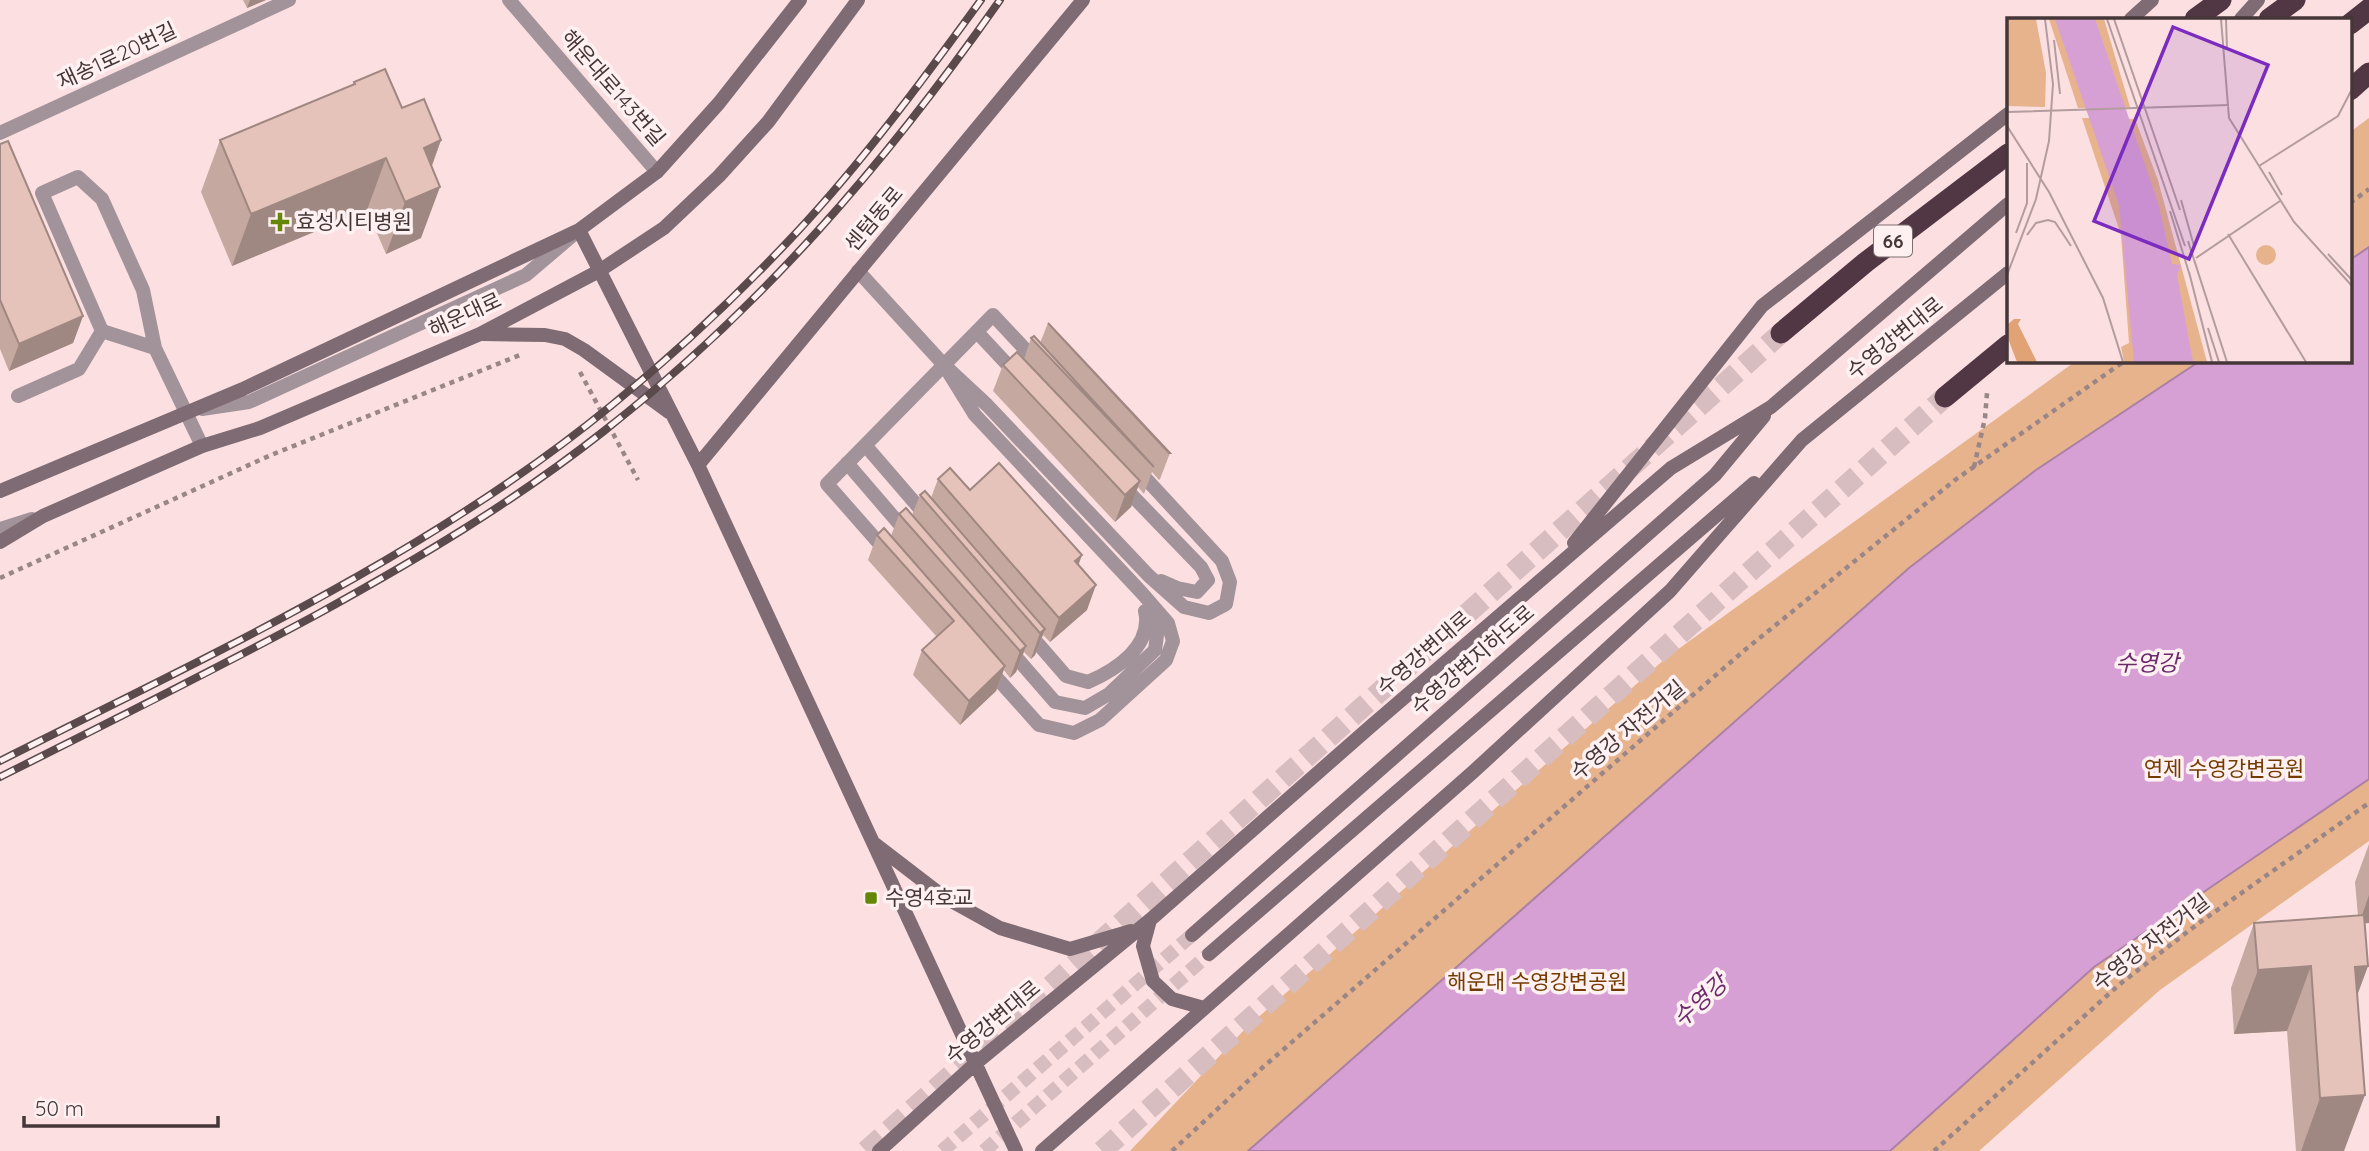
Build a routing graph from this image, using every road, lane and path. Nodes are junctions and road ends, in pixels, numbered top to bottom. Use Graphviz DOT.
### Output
graph roads {
  1 [pos="289,0"];
  2 [pos="509,0"];
  3 [pos="800,0"];
  4 [pos="859,0"];
  5 [pos="1083,0"];
  6 [pos="2152,0"];
  7 [pos="2221,0"];
  8 [pos="2258,0"];
  9 [pos="2295,0"];
  10 [pos="2369,9"];
  11 [pos="2132,18"];
  12 [pos="2196,18"];
  13 [pos="2242,18"];
  14 [pos="2270,18"];
  15 [pos="2369,20"];
  16 [pos="2352,22"];
  17 [pos="2352,31"];
  18 [pos="2369,73"];
  19 [pos="2352,88"];
  20 [pos="2007,115"];
  21 [pos="0,132"];
  22 [pos="2007,155"];
  23 [pos="657,172"];
  24 [pos="2369,189"];
  25 [pos="2352,202"];
  26 [pos="2007,205"];
  27 [pos="579,230"];
  28 [pos="599,271"];
  29 [pos="858,271"];
  30 [pos="2007,274"];
  31 [pos="102,331"];
  32 [pos="976,332"];
  33 [pos="1781,333"];
  34 [pos="480,334"];
  35 [pos="155,348"];
  36 [pos="2001,351"];
  37 [pos="532,354"];
  38 [pos="2123,362"];
  39 [pos="944,365"];
  40 [pos="577,367"];
  41 [pos="1050,376"];
  42 [pos="1033,391"];
  43 [pos="18,396"];
  44 [pos="1945,397"];
  45 [pos="1771,407"];
  46 [pos="187,411"];
  47 [pos="673,415"];
  48 [pos="1802,440"];
  49 [pos="865,445"];
  50 [pos="202,446"];
  51 [pos="1125,456"];
  52 [pos="847,463"];
  53 [pos="698,466"];
  54 [pos="1973,468"];
  55 [pos="1109,471"];
  56 [pos="638,480"];
  57 [pos="0,491"];
  58 [pos="43,516"];
  59 [pos="0,528"];
  60 [pos="939,530"];
  61 [pos="0,541"];
  62 [pos="920,548"];
  63 [pos="900,566"];
  64 [pos="1554,569"];
  65 [pos="1149,576"];
  66 [pos="0,578"];
  67 [pos="1141,592"];
  68 [pos="1017,619"];
  69 [pos="998,636"];
  70 [pos="977,655"];
  71 [pos="2369,803"];
  72 [pos="872,841"];
  73 [pos="1145,924"];
  74 [pos="1192,935"];
  75 [pos="1209,954"];
  76 [pos="1204,1008"];
  77 [pos="975,1063"];
  78 [pos="879,1151"];
  79 [pos="1016,1151"];
  80 [pos="1042,1151"];
  81 [pos="1172,1151"];
  82 [pos="1934,1151"];
  1 -- 21 [label="street, 재송1로20번길"];
  2 -- 23 [label="street, 해운대로143번길"];
  3 -- 23 [label="main road, 해운대로"];
  4 -- 28 [label="main road, 해운대로"];
  5 -- 29 [label="main road, 센텀동로"];
  6 -- 11 [label="main road"];
  7 -- 12 [label="highway"];
  8 -- 13 [label="main road"];
  9 -- 14 [label="highway"];
  10 -- 16 [label="highway"];
  15 -- 17 [label="main road"];
  18 -- 19 [label="highway"];
  20 -- 64 [label="main road"];
  22 -- 33 [label="highway, 66"];
  23 -- 27 [label="main road, 해운대로"];
  24 -- 25 [label="path"];
  26 -- 45 [label="main road, 수영강변대로"];
  27 -- 28 [label="main road"];
  27 -- 46 [label="main road, 해운대로"];
  28 -- 34 [label="main road, 해운대로"];
  28 -- 47 [label="main road"];
  29 -- 39 [label="street"];
  29 -- 53 [label="main road, 센텀동로"];
  30 -- 48 [label="main road, 수영강변대로"];
  31 -- 35 [label="street"];
  31 -- 35 [label="street"];
  31 -- 43 [label="street"];
  32 -- 39 [label="street"];
  32 -- 41 [label="street"];
  32 -- 42 [label="street"];
  34 -- 47 [label="main road"];
  34 -- 50 [label="main road, 해운대로"];
  35 -- 46 [label="street"];
  36 -- 44 [label="highway"];
  36 -- 54 [label="path"];
  37 -- 66 [label="path"];
  38 -- 54 [label="path, 수영강 자전거길"];
  39 -- 49 [label="street"];
  39 -- 65 [label="street"];
  39 -- 67 [label="street"];
  40 -- 56 [label="path"];
  45 -- 64 [label="main road, 수영강변대로"];
  45 -- 74 [label="main road, 수영강변지하도로"];
  46 -- 50 [label="street"];
  46 -- 57 [label="main road, 해운대로"];
  47 -- 53 [label="main road"];
  48 -- 75 [label="main road"];
  48 -- 76 [label="main road, 수영강변대로"];
  49 -- 52 [label="street"];
  49 -- 60 [label="street"];
  50 -- 58 [label="main road, 해운대로"];
  51 -- 65 [label="street"];
  52 -- 62 [label="street"];
  52 -- 63 [label="street"];
  53 -- 72 [label="main road"];
  54 -- 81 [label="path, 수영강 자전거길"];
  55 -- 65 [label="street"];
  58 -- 59 [label="street"];
  58 -- 61 [label="main road, 해운대로"];
  64 -- 73 [label="main road, 수영강변대로"];
  67 -- 68 [label="street"];
  67 -- 69 [label="street"];
  67 -- 70 [label="street"];
  71 -- 82 [label="path, 수영강 자전거길"];
  72 -- 73 [label="main road"];
  72 -- 77 [label="main road"];
  73 -- 76 [label="main road"];
  73 -- 77 [label="main road, 수영강변대로"];
  76 -- 80 [label="main road, 수영강변대로"];
  77 -- 78 [label="main road, 수영강변대로"];
  77 -- 79 [label="main road"];
}
